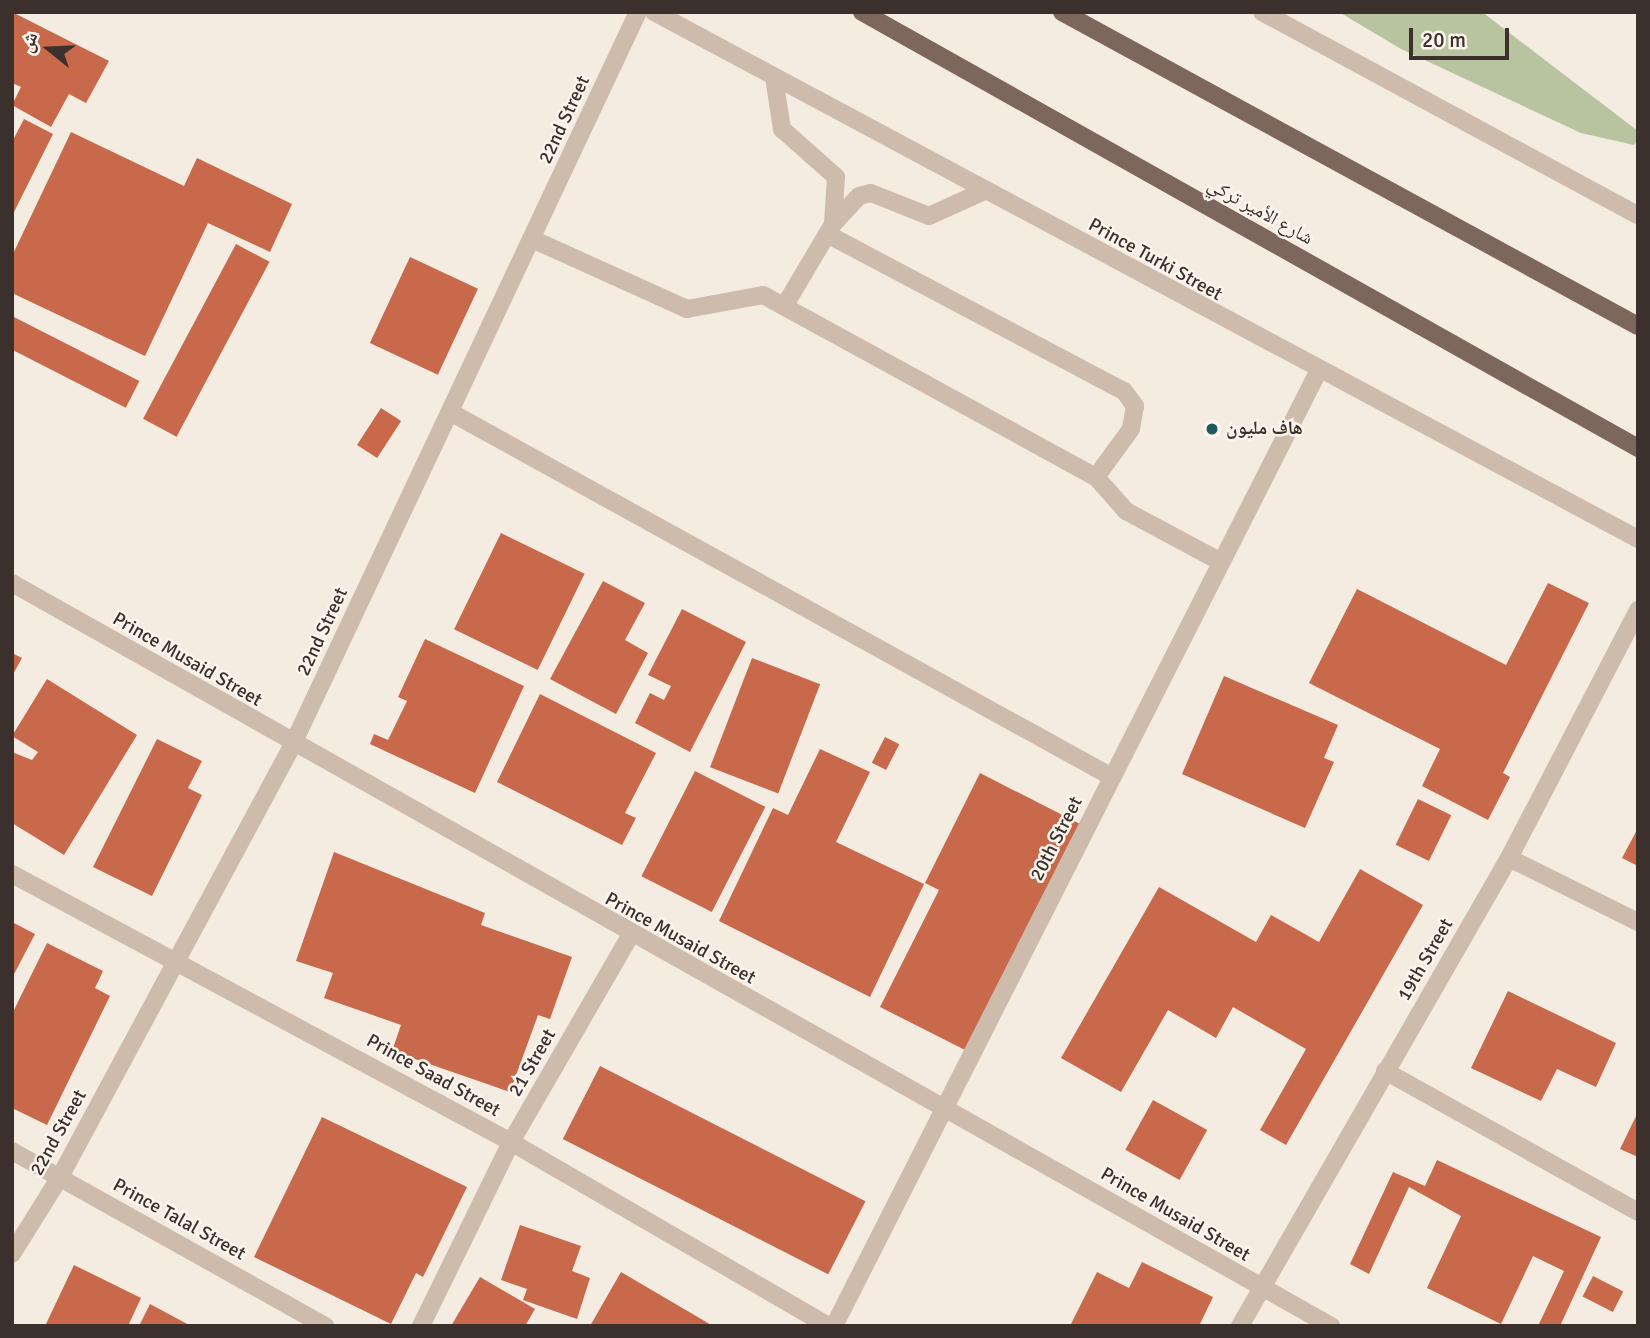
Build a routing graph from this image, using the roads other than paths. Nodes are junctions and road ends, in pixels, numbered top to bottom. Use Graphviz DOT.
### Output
graph roads {
  1 [pos="638,12"];
  2 [pos="654,12"];
  3 [pos="862,12"];
  4 [pos="1062,12"];
  5 [pos="1262,12"];
  6 [pos="774,78"];
  7 [pos="985,191"];
  8 [pos="1638,215"];
  9 [pos="830,229"];
  10 [pos="532,239"];
  11 [pos="785,306"];
  12 [pos="1638,326"];
  13 [pos="1318,372"];
  14 [pos="450,412"];
  15 [pos="1638,448"];
  16 [pos="1096,477"];
  17 [pos="1638,540"];
  18 [pos="1221,562"];
  19 [pos="12,583"];
  20 [pos="1638,610"];
  21 [pos="292,746"];
  22 [pos="1112,777"];
  23 [pos="1509,858"];
  24 [pos="12,874"];
  25 [pos="1638,922"];
  26 [pos="630,936"];
  27 [pos="176,960"];
  28 [pos="1385,1071"];
  29 [pos="944,1106"];
  30 [pos="511,1142"];
  31 [pos="12,1151"];
  32 [pos="60,1177"];
  33 [pos="1638,1212"];
  34 [pos="12,1254"];
  35 [pos="1260,1289"];
  36 [pos="325,1326"];
  37 [pos="421,1326"];
  38 [pos="828,1326"];
  39 [pos="834,1326"];
  40 [pos="1240,1326"];
  41 [pos="1331,1326"];
  1 -- 10 [label="street, 22nd Street"];
  2 -- 6 [label="street, Prince Turki Street"];
  3 -- 15 [label="main road, شارع الأمير تركي"];
  4 -- 12 [label="main road"];
  5 -- 8 [label="street"];
  6 -- 7 [label="street, Prince Turki Street"];
  6 -- 9 [label="street"];
  7 -- 9 [label="street"];
  7 -- 13 [label="street, Prince Turki Street"];
  9 -- 11 [label="street"];
  9 -- 16 [label="street"];
  10 -- 11 [label="street"];
  10 -- 14 [label="street, 22nd Street"];
  11 -- 16 [label="street"];
  13 -- 17 [label="street, Prince Turki Street"];
  13 -- 18 [label="street, 20th Street"];
  14 -- 21 [label="street, 22nd Street"];
  14 -- 22 [label="street"];
  16 -- 18 [label="street"];
  18 -- 22 [label="street, 20th Street"];
  19 -- 21 [label="street, Prince Musaid Street"];
  20 -- 23 [label="street, 19th Street"];
  21 -- 26 [label="street, Prince Musaid Street"];
  21 -- 27 [label="street, 22nd Street"];
  22 -- 29 [label="street, 20th Street"];
  23 -- 25 [label="street"];
  23 -- 28 [label="street, 19th Street"];
  24 -- 27 [label="street, Prince Saad Street"];
  26 -- 29 [label="street, Prince Musaid Street"];
  26 -- 30 [label="street, 21 Street"];
  27 -- 30 [label="street, Prince Saad Street"];
  27 -- 32 [label="street, 22nd Street"];
  28 -- 33 [label="street"];
  28 -- 35 [label="street, 19th Street"];
  29 -- 35 [label="street, Prince Musaid Street"];
  29 -- 39 [label="street, 20th Street"];
  30 -- 37 [label="street, 21 Street"];
  30 -- 38 [label="street, Prince Saad Street"];
  31 -- 32 [label="street, Prince Talal Street"];
  32 -- 34 [label="street, 22nd Street"];
  32 -- 36 [label="street, Prince Talal Street"];
  35 -- 40 [label="street, 19th Street"];
  35 -- 41 [label="street, Prince Musaid Street"];
}
